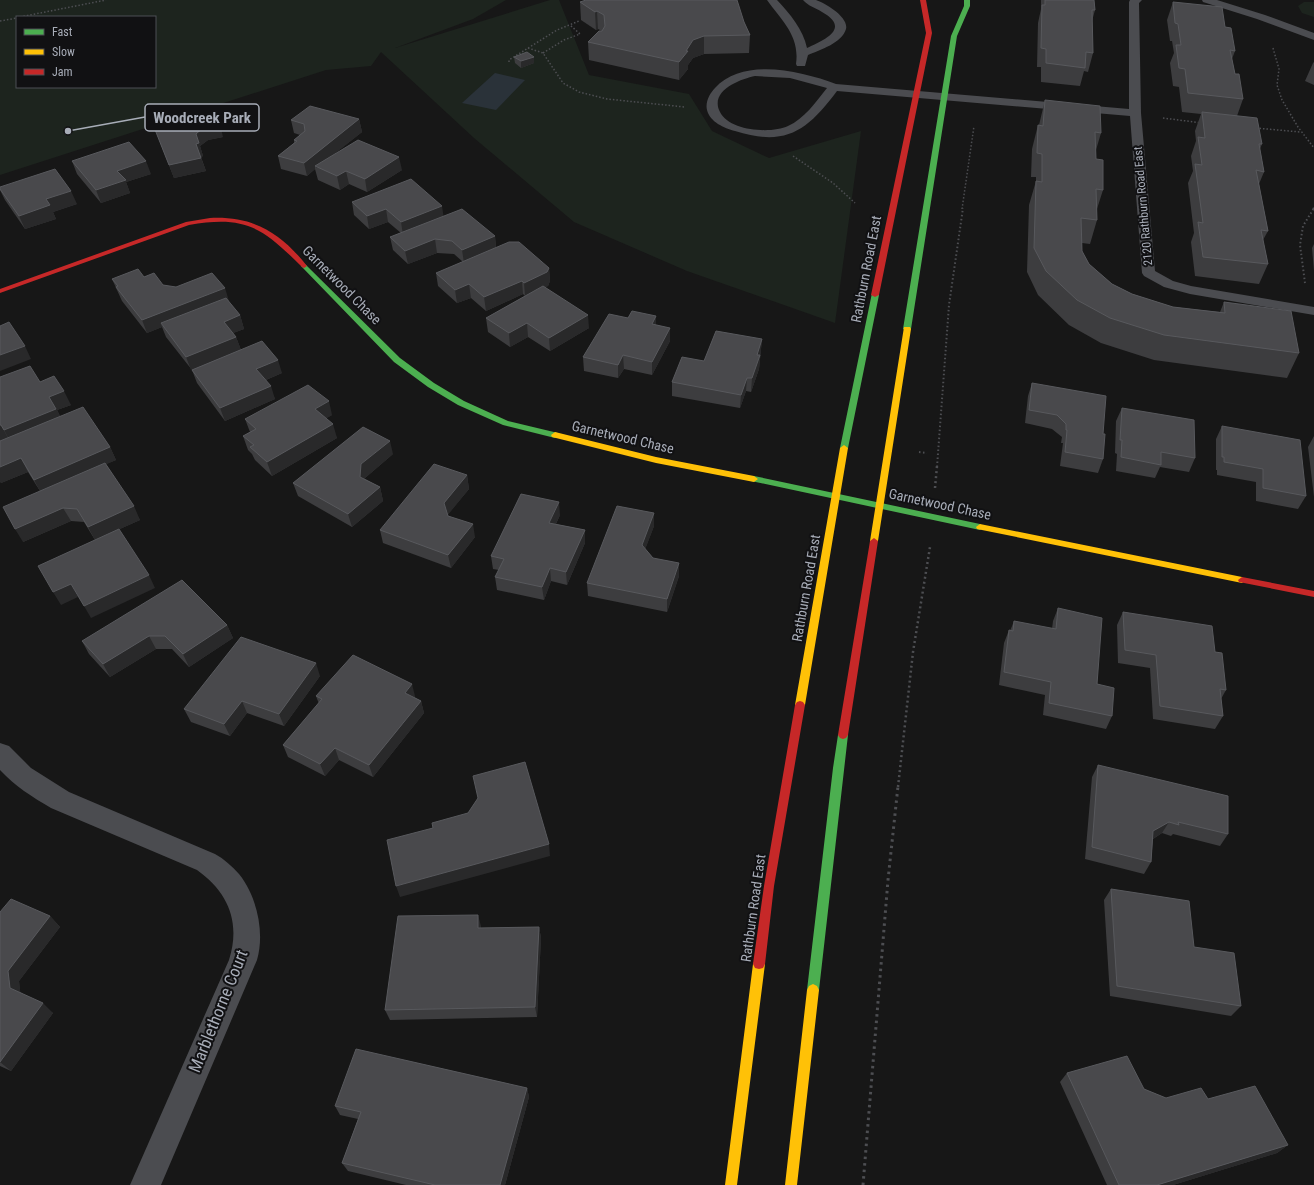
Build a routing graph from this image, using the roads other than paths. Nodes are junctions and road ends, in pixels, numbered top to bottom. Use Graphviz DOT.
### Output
graph roads {
  1 [pos="772,0"];
  2 [pos="808,0"];
  3 [pos="923,0"];
  4 [pos="967,0"];
  5 [pos="1137,0"];
  6 [pos="1207,0"];
  7 [pos="1314,37"];
  8 [pos="804,52"];
  9 [pos="795,75"];
  10 [pos="834,87"];
  11 [pos="916,93"];
  12 [pos="944,95"];
  13 [pos="1135,114"];
  14 [pos="0,291"];
  15 [pos="1311,310"];
  16 [pos="836,496"];
  17 [pos="880,506"];
  18 [pos="1314,594"];
  19 [pos="0,753"];
  20 [pos="145,1185"];
  21 [pos="730,1185"];
  22 [pos="791,1185"];
  1 -- 8 [label="lane"];
  2 -- 8 [label="lane"];
  3 -- 11 [label="street, Rathburn Road East"];
  4 -- 12 [label="street"];
  5 -- 13 [label="lane, 2120 Rathburn Road East"];
  6 -- 7 [label="lane"];
  8 -- 9 [label="lane"];
  9 -- 10 [label="lane"];
  9 -- 10 [label="lane"];
  10 -- 11 [label="lane"];
  11 -- 12 [label="lane"];
  11 -- 16 [label="street, Rathburn Road East"];
  12 -- 13 [label="lane"];
  12 -- 17 [label="street"];
  13 -- 15 [label="lane, 2120 Rathburn Road East"];
  14 -- 16 [label="street, Garnetwood Chase"];
  16 -- 17 [label="street, Garnetwood Chase"];
  16 -- 21 [label="street, Rathburn Road East"];
  17 -- 18 [label="street, Garnetwood Chase"];
  17 -- 22 [label="street"];
  19 -- 20 [label="street, Marblethorne Court"];
}
